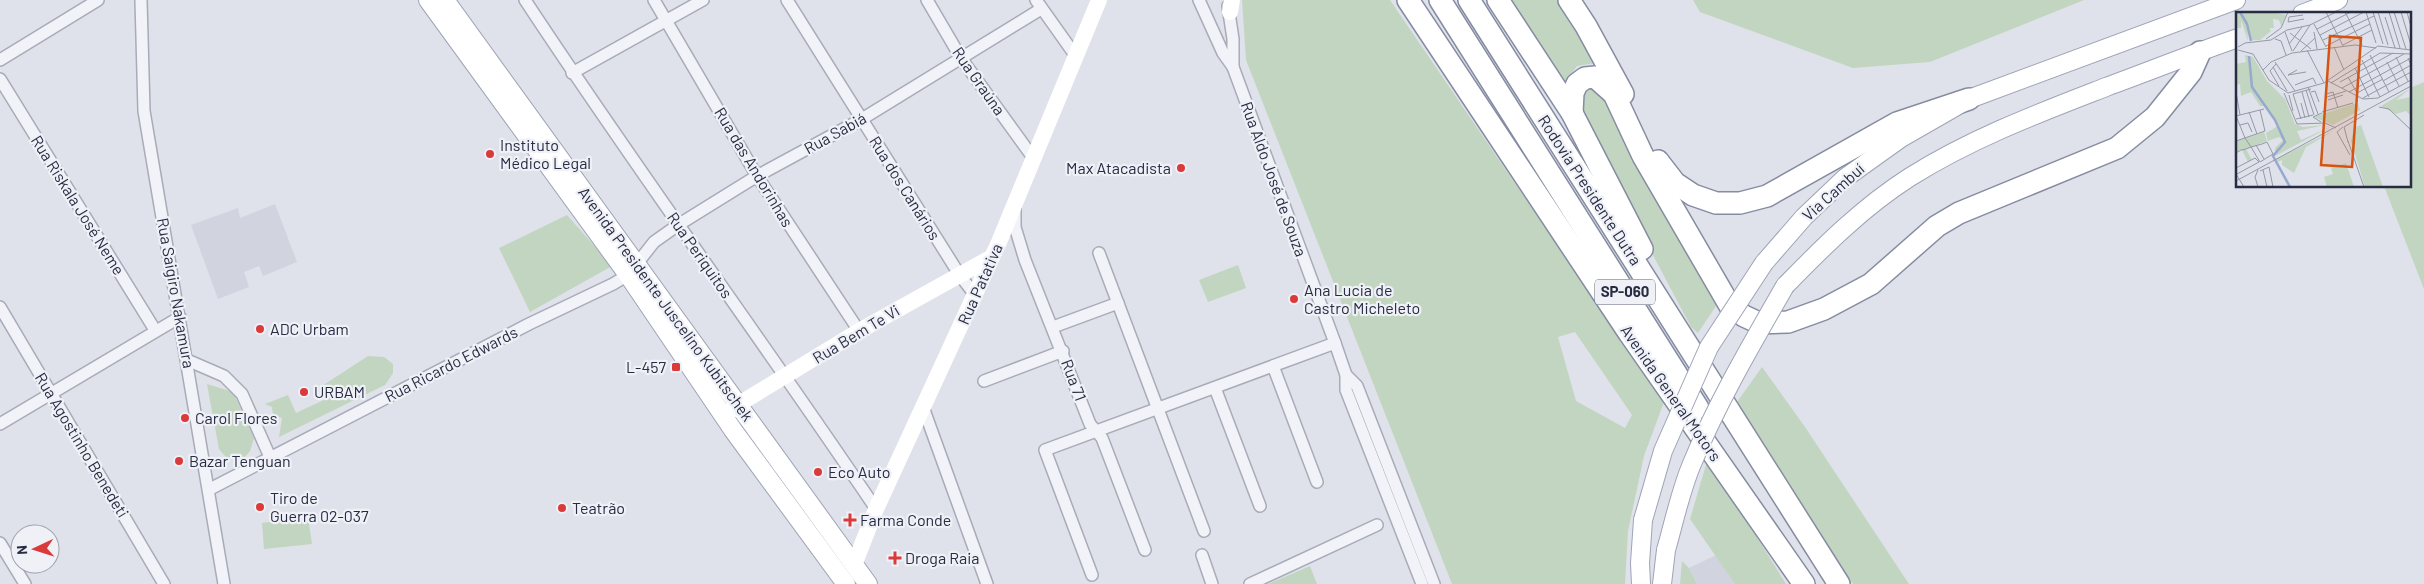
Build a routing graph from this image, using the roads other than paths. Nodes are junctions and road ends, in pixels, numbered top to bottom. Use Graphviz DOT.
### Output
graph roads {
  1 [pos="141,0"];
  2 [pos="428,0"];
  3 [pos="445,0"];
  4 [pos="525,0"];
  5 [pos="654,0"];
  6 [pos="703,0"];
  7 [pos="787,0"];
  8 [pos="927,0"];
  9 [pos="1099,0"];
  10 [pos="1199,0"];
  11 [pos="1408,0"];
  12 [pos="1440,0"];
  13 [pos="1469,0"];
  14 [pos="1498,0"];
  15 [pos="1569,0"];
  16 [pos="2236,0"];
  17 [pos="2338,0"];
  18 [pos="93,1"];
  19 [pos="1038,4"];
  20 [pos="1229,4"];
  21 [pos="2307,12"];
  22 [pos="667,20"];
  23 [pos="2236,39"];
  24 [pos="2200,52"];
  25 [pos="1075,55"];
  26 [pos="961,58"];
  27 [pos="0,60"];
  28 [pos="1233,66"];
  29 [pos="572,73"];
  30 [pos="0,79"];
  31 [pos="1968,99"];
  32 [pos="1572,113"];
  33 [pos="862,119"];
  34 [pos="1034,159"];
  35 [pos="757,176"];
  36 [pos="1014,205"];
  37 [pos="678,225"];
  38 [pos="999,242"];
  39 [pos="1099,253"];
  40 [pos="992,257"];
  41 [pos="1025,260"];
  42 [pos="632,269"];
  43 [pos="959,274"];
  44 [pos="975,295"];
  45 [pos="1118,303"];
  46 [pos="0,306"];
  47 [pos="180,317"];
  48 [pos="1053,327"];
  49 [pos="156,330"];
  50 [pos="860,332"];
  51 [pos="1335,343"];
  52 [pos="1063,351"];
  53 [pos="187,360"];
  54 [pos="1273,366"];
  55 [pos="787,376"];
  56 [pos="1346,376"];
  57 [pos="984,382"];
  58 [pos="1215,388"];
  59 [pos="51,394"];
  60 [pos="1724,399"];
  61 [pos="739,404"];
  62 [pos="923,407"];
  63 [pos="1158,410"];
  64 [pos="724,416"];
  65 [pos="0,424"];
  66 [pos="1095,432"];
  67 [pos="270,457"];
  68 [pos="1317,482"];
  69 [pos="210,489"];
  70 [pos="1260,506"];
  71 [pos="876,509"];
  72 [pos="1377,525"];
  73 [pos="1204,532"];
  74 [pos="0,543"];
  75 [pos="1145,550"];
  76 [pos="1202,555"];
  77 [pos="1640,563"];
  78 [pos="854,564"];
  79 [pos="1092,575"];
  80 [pos="26,584"];
  81 [pos="164,584"];
  82 [pos="224,584"];
  83 [pos="846,584"];
  84 [pos="868,584"];
  85 [pos="986,584"];
  86 [pos="1212,584"];
  87 [pos="1250,584"];
  88 [pos="1422,584"];
  89 [pos="1434,584"];
  90 [pos="1636,584"];
  91 [pos="1641,584"];
  92 [pos="1662,584"];
  93 [pos="1804,584"];
  94 [pos="1809,584"];
  95 [pos="1839,584"];
  1 -- 47 [label="street, Rua Saigiro Nakamura"];
  2 -- 42 [label="main road, Avenida Presidente Juscelino Kubitschek"];
  3 -- 42 [label="main road, Avenida Presidente Juscelino Kubitschek"];
  4 -- 29 [label="street, Rua Periquitos"];
  5 -- 22 [label="street, Rua das Andorinhas"];
  6 -- 22 [label="street"];
  7 -- 33 [label="street, Rua dos Canários"];
  8 -- 26 [label="street, Rua Graúna"];
  9 -- 25 [label="main road, Rua Patativa"];
  10 -- 28 [label="street, Rua Aldo José de Souza"];
  11 -- 93 [label="highway, Avenida General Motors"];
  12 -- 94 [label="highway, Rodovia Presidente Dutra / SP-060"];
  13 -- 60 [label="highway, Rodovia Presidente Dutra / SP-060"];
  14 -- 32 [label="highway"];
  15 -- 31 [label="highway"];
  16 -- 31 [label="main road, Via Cambuí"];
  17 -- 21 [label="main road"];
  18 -- 27 [label="street"];
  19 -- 25 [label="street"];
  19 -- 26 [label="street, Rua Sabiá"];
  20 -- 28 [label="street, Rua Aldo José de Souza"];
  22 -- 29 [label="street"];
  22 -- 35 [label="street, Rua das Andorinhas"];
  23 -- 24 [label="main road, Via Cambuí"];
  24 -- 32 [label="highway"];
  24 -- 92 [label="main road, Via Cambuí, bridge"];
  25 -- 34 [label="main road, Rua Patativa"];
  26 -- 33 [label="street, Rua Sabiá"];
  26 -- 34 [label="street, Rua Graúna"];
  28 -- 51 [label="street, Rua Aldo José de Souza"];
  29 -- 37 [label="street, Rua Periquitos"];
  30 -- 49 [label="street, Rua Riskala José Neme"];
  31 -- 77 [label="main road, Via Cambuí, bridge"];
  32 -- 60 [label="highway"];
  33 -- 35 [label="street, Rua Sabiá"];
  33 -- 43 [label="street, Rua dos Canários"];
  34 -- 36 [label="main road, Rua Patativa"];
  35 -- 37 [label="street, Rua Sabiá"];
  35 -- 50 [label="street, Rua das Andorinhas"];
  36 -- 38 [label="main road, Rua Patativa"];
  36 -- 41 [label="street, Rua 71"];
  37 -- 42 [label="street, Rua Sabiá"];
  37 -- 55 [label="street, Rua Periquitos"];
  38 -- 40 [label="main road, Rua Patativa"];
  38 -- 41 [label="street"];
  39 -- 45 [label="street"];
  40 -- 43 [label="main road, Rua Bem Te Vi"];
  40 -- 44 [label="main road, Rua Patativa"];
  41 -- 48 [label="street, Rua 71"];
  42 -- 61 [label="main road, Avenida Presidente Juscelino Kubitschek"];
  42 -- 64 [label="main road, Avenida Presidente Juscelino Kubitschek"];
  42 -- 67 [label="street, Rua Ricardo Edwards"];
  43 -- 44 [label="street, Rua dos Canários"];
  43 -- 50 [label="main road, Rua Bem Te Vi"];
  44 -- 62 [label="main road, Rua Patativa"];
  45 -- 48 [label="street"];
  45 -- 63 [label="street"];
  46 -- 59 [label="street, Rua Agostinho Benedeti"];
  47 -- 49 [label="street"];
  47 -- 53 [label="street, Rua Saigiro Nakamura"];
  48 -- 52 [label="street, Rua 71"];
  49 -- 59 [label="street"];
  50 -- 55 [label="main road, Rua Bem Te Vi"];
  51 -- 54 [label="street"];
  51 -- 56 [label="street, Rua Aldo José de Souza"];
  52 -- 57 [label="street"];
  52 -- 66 [label="street, Rua 71"];
  53 -- 67 [label="street"];
  53 -- 69 [label="street, Rua Saigiro Nakamura"];
  54 -- 58 [label="street"];
  54 -- 68 [label="street"];
  55 -- 61 [label="main road, Rua Bem Te Vi"];
  55 -- 71 [label="street, Rua Periquitos"];
  56 -- 88 [label="street, Rua Aldo José de Souza"];
  56 -- 89 [label="street, Rua Aldo José de Souza"];
  58 -- 63 [label="street"];
  58 -- 70 [label="street"];
  59 -- 65 [label="street"];
  59 -- 81 [label="street, Rua Agostinho Benedeti"];
  60 -- 95 [label="highway, Rodovia Presidente Dutra / SP-060"];
  61 -- 64 [label="main road, Rua Bem Te Vi"];
  61 -- 78 [label="main road, Avenida Presidente Juscelino Kubitschek"];
  62 -- 71 [label="main road, Rua Patativa"];
  62 -- 85 [label="street"];
  63 -- 66 [label="street"];
  63 -- 73 [label="street"];
  64 -- 83 [label="main road, Avenida Presidente Juscelino Kubitschek"];
  66 -- 75 [label="street, Rua 71"];
  66 -- 79 [label="street"];
  67 -- 69 [label="street, Rua Ricardo Edwards"];
  69 -- 82 [label="street, Rua Saigiro Nakamura"];
  71 -- 78 [label="main road, Rua Patativa"];
  72 -- 87 [label="street"];
  74 -- 80 [label="street"];
  76 -- 86 [label="street"];
  77 -- 90 [label="main road"];
  77 -- 91 [label="main road, Via Cambuí"];
  78 -- 84 [label="main road, Avenida Presidente Juscelino Kubitschek"];
}
